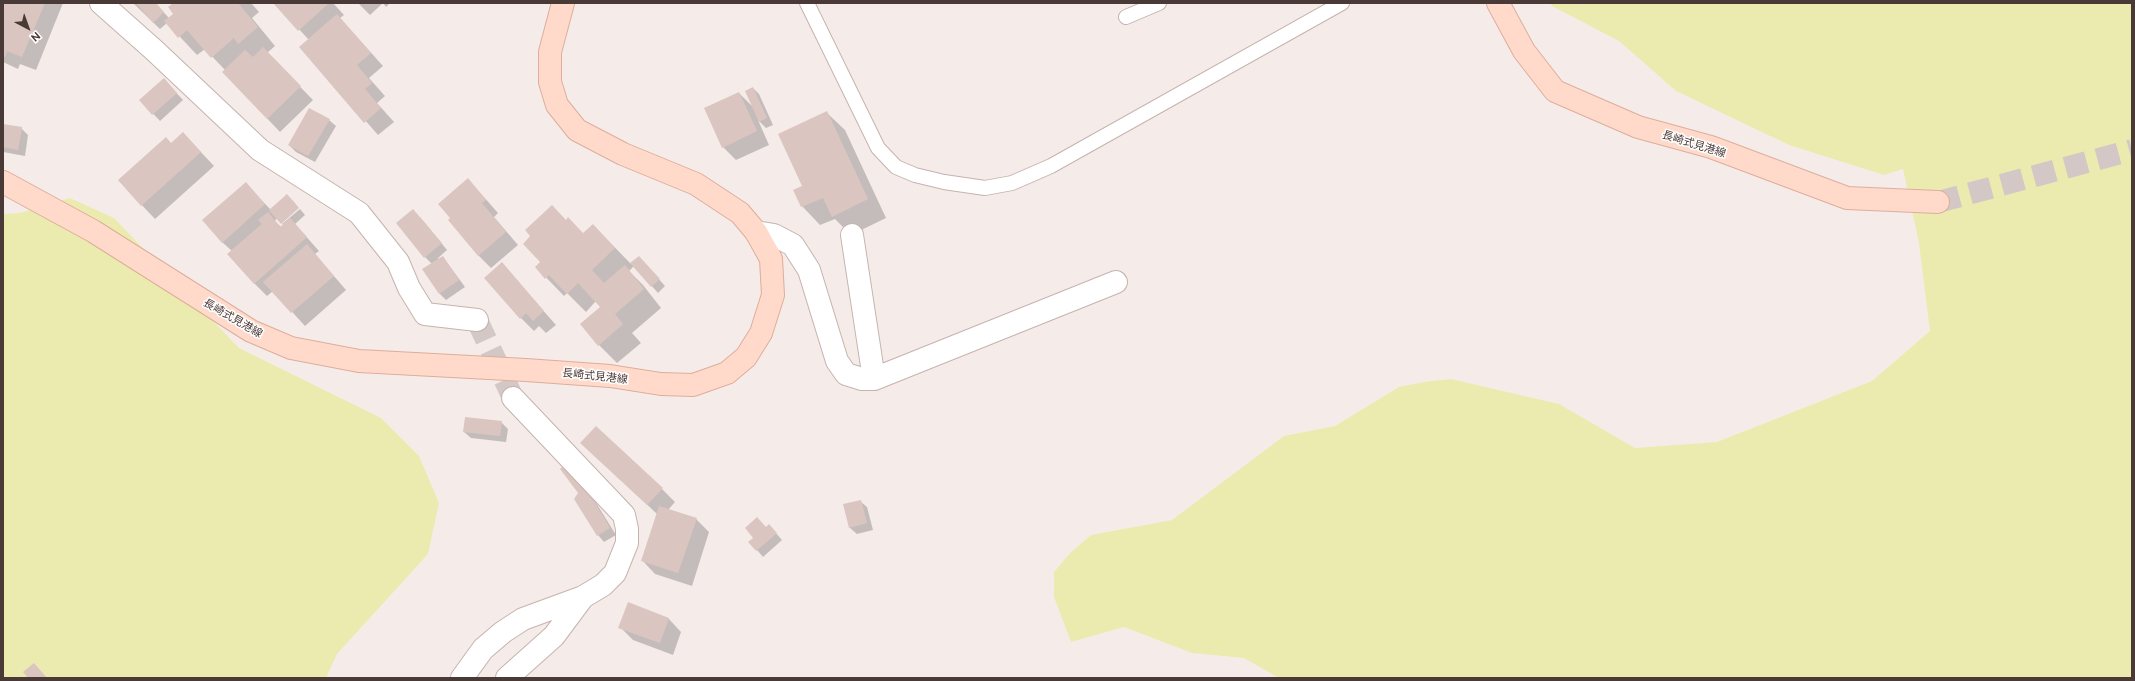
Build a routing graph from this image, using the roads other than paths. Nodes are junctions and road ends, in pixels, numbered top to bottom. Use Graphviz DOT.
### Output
graph roads {
  1 [pos="101,3"];
  2 [pos="563,3"];
  3 [pos="807,3"];
  4 [pos="1159,3"];
  5 [pos="1342,3"];
  6 [pos="1498,3"];
  7 [pos="1126,17"];
  8 [pos="3,182"];
  9 [pos="1938,202"];
  10 [pos="756,232"];
  11 [pos="852,235"];
  12 [pos="1116,282"];
  13 [pos="477,320"];
  14 [pos="874,379"];
  15 [pos="513,398"];
  16 [pos="583,597"];
  17 [pos="462,678"];
  18 [pos="507,678"];
  1 -- 13 [label="street"];
  2 -- 10 [label="main road, 長崎式見港線"];
  3 -- 5 [label="lane"];
  4 -- 7 [label="lane"];
  6 -- 9 [label="main road, 長崎式見港線"];
  8 -- 10 [label="main road, 長崎式見港線"];
  10 -- 14 [label="street"];
  11 -- 14 [label="street"];
  12 -- 14 [label="street"];
  15 -- 16 [label="street"];
  16 -- 17 [label="street"];
  16 -- 18 [label="street"];
}
